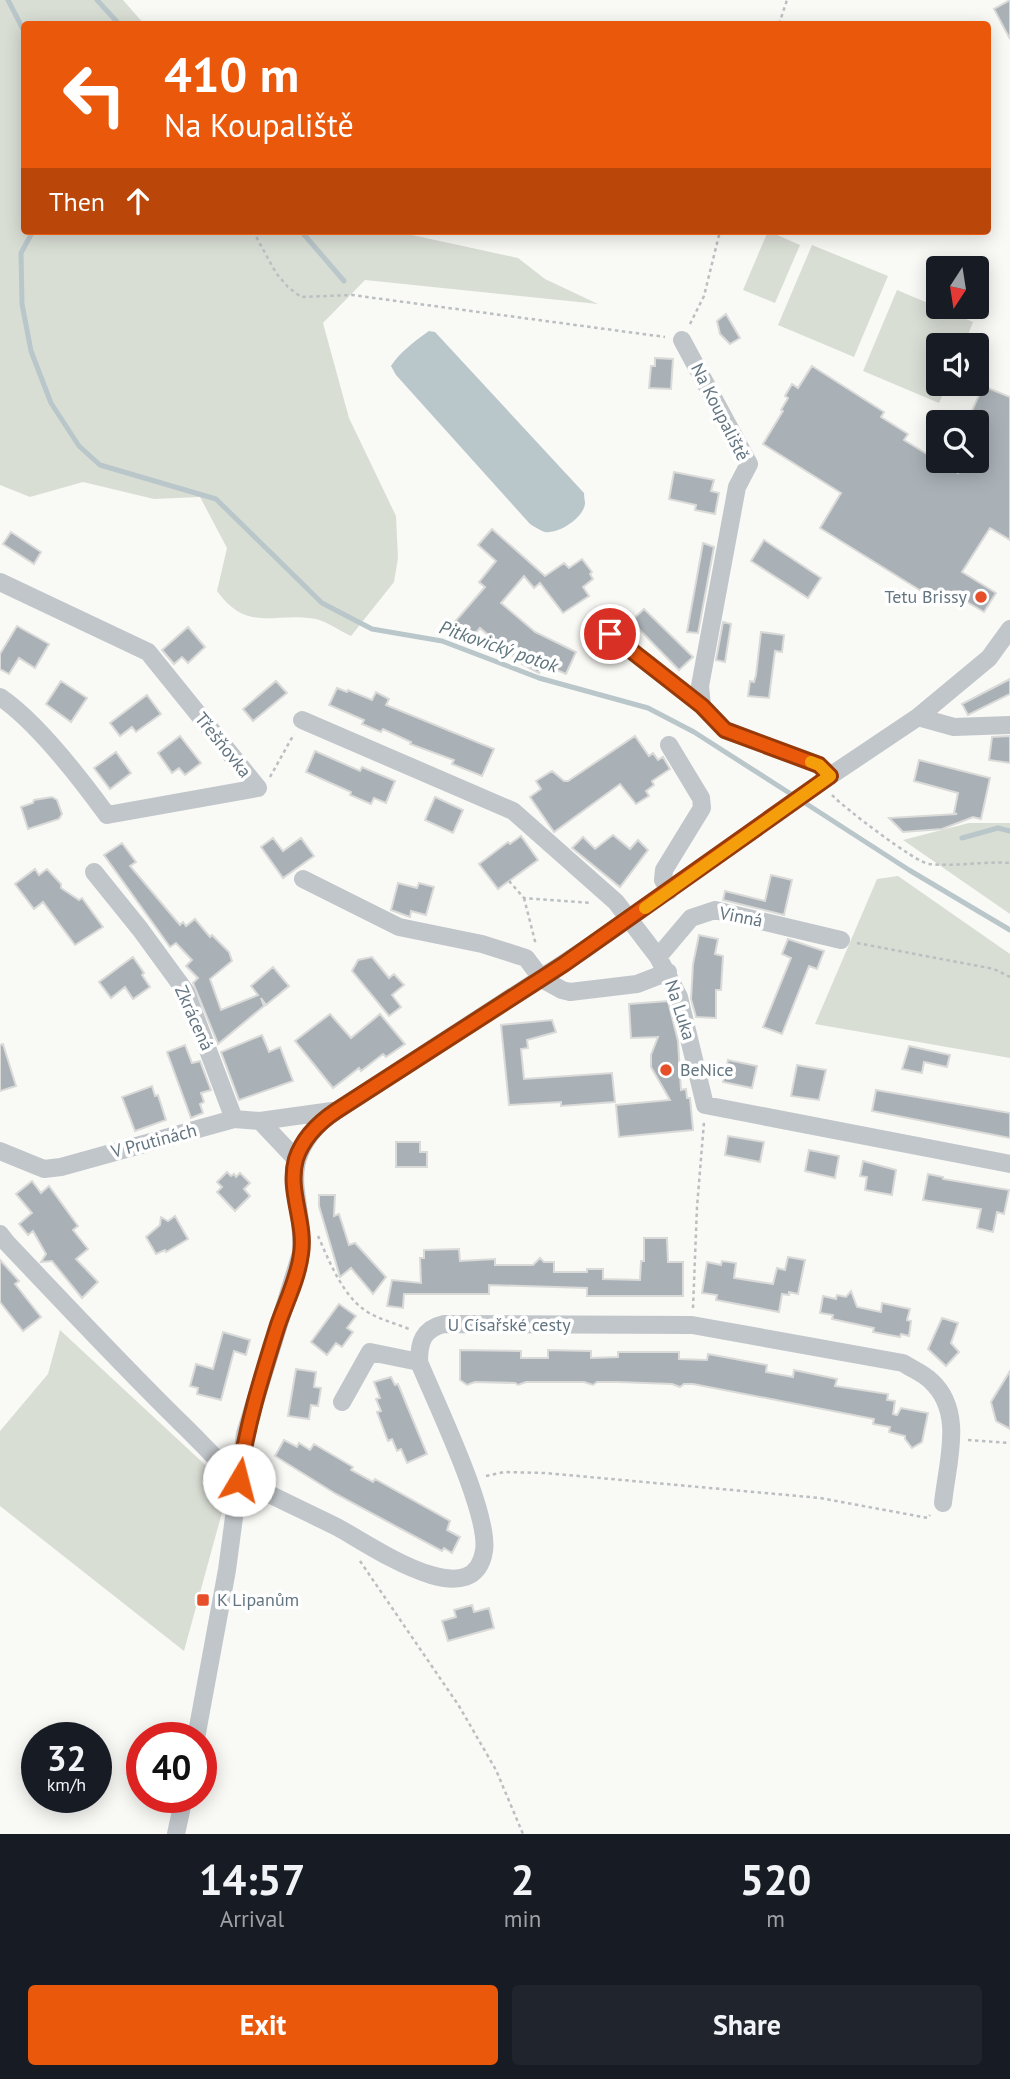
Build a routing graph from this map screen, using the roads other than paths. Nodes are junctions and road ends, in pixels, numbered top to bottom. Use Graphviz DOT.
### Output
graph roads {
  1 [pos="682,340"];
  2 [pos="0,582"];
  3 [pos="1010,629"];
  4 [pos="610,634"];
  5 [pos="0,697"];
  6 [pos="702,706"];
  7 [pos="918,717"];
  8 [pos="302,720"];
  9 [pos="1010,725"];
  10 [pos="669,745"];
  11 [pos="825,779"];
  12 [pos="94,873"];
  13 [pos="303,879"];
  14 [pos="669,891"];
  15 [pos="630,919"];
  16 [pos="841,940"];
  17 [pos="663,965"];
  18 [pos="542,979"];
  19 [pos="336,1111"];
  20 [pos="234,1119"];
  21 [pos="260,1121"];
  22 [pos="0,1151"];
  23 [pos="296,1159"];
  24 [pos="1010,1164"];
  25 [pos="0,1234"];
  26 [pos="419,1362"];
  27 [pos="342,1402"];
  28 [pos="239,1480"];
  29 [pos="943,1503"];
  30 [pos="199,1722"];
  31 [pos="181,1813"];
  32 [pos="176,1834"];
  1 -- 6 [label="street, Na Koupaliště"];
  2 -- 5 [label="street, Třešňovka"];
  3 -- 7 [label="street"];
  4 -- 6 [label="street"];
  6 -- 11 [label="street"];
  7 -- 9 [label="street"];
  7 -- 11 [label="street"];
  8 -- 15 [label="street, Na Luka"];
  10 -- 14 [label="street"];
  11 -- 14 [label="street"];
  12 -- 20 [label="street, Zkrácená"];
  13 -- 18 [label="street"];
  14 -- 15 [label="street"];
  15 -- 17 [label="street, Na Luka"];
  15 -- 18 [label="street"];
  16 -- 17 [label="street, Vinná"];
  17 -- 18 [label="street"];
  17 -- 24 [label="street, Na Luka"];
  18 -- 19 [label="street"];
  19 -- 21 [label="street, V Prutinách"];
  19 -- 23 [label="street"];
  20 -- 21 [label="street, V Prutinách"];
  20 -- 22 [label="street, V Prutinách"];
  21 -- 23 [label="street"];
  23 -- 28 [label="street"];
  25 -- 28 [label="street"];
  26 -- 27 [label="street"];
  26 -- 28 [label="street"];
  26 -- 29 [label="street, U Císařské cesty"];
  28 -- 30 [label="street"];
  31 -- 32 [label="street"];
}
